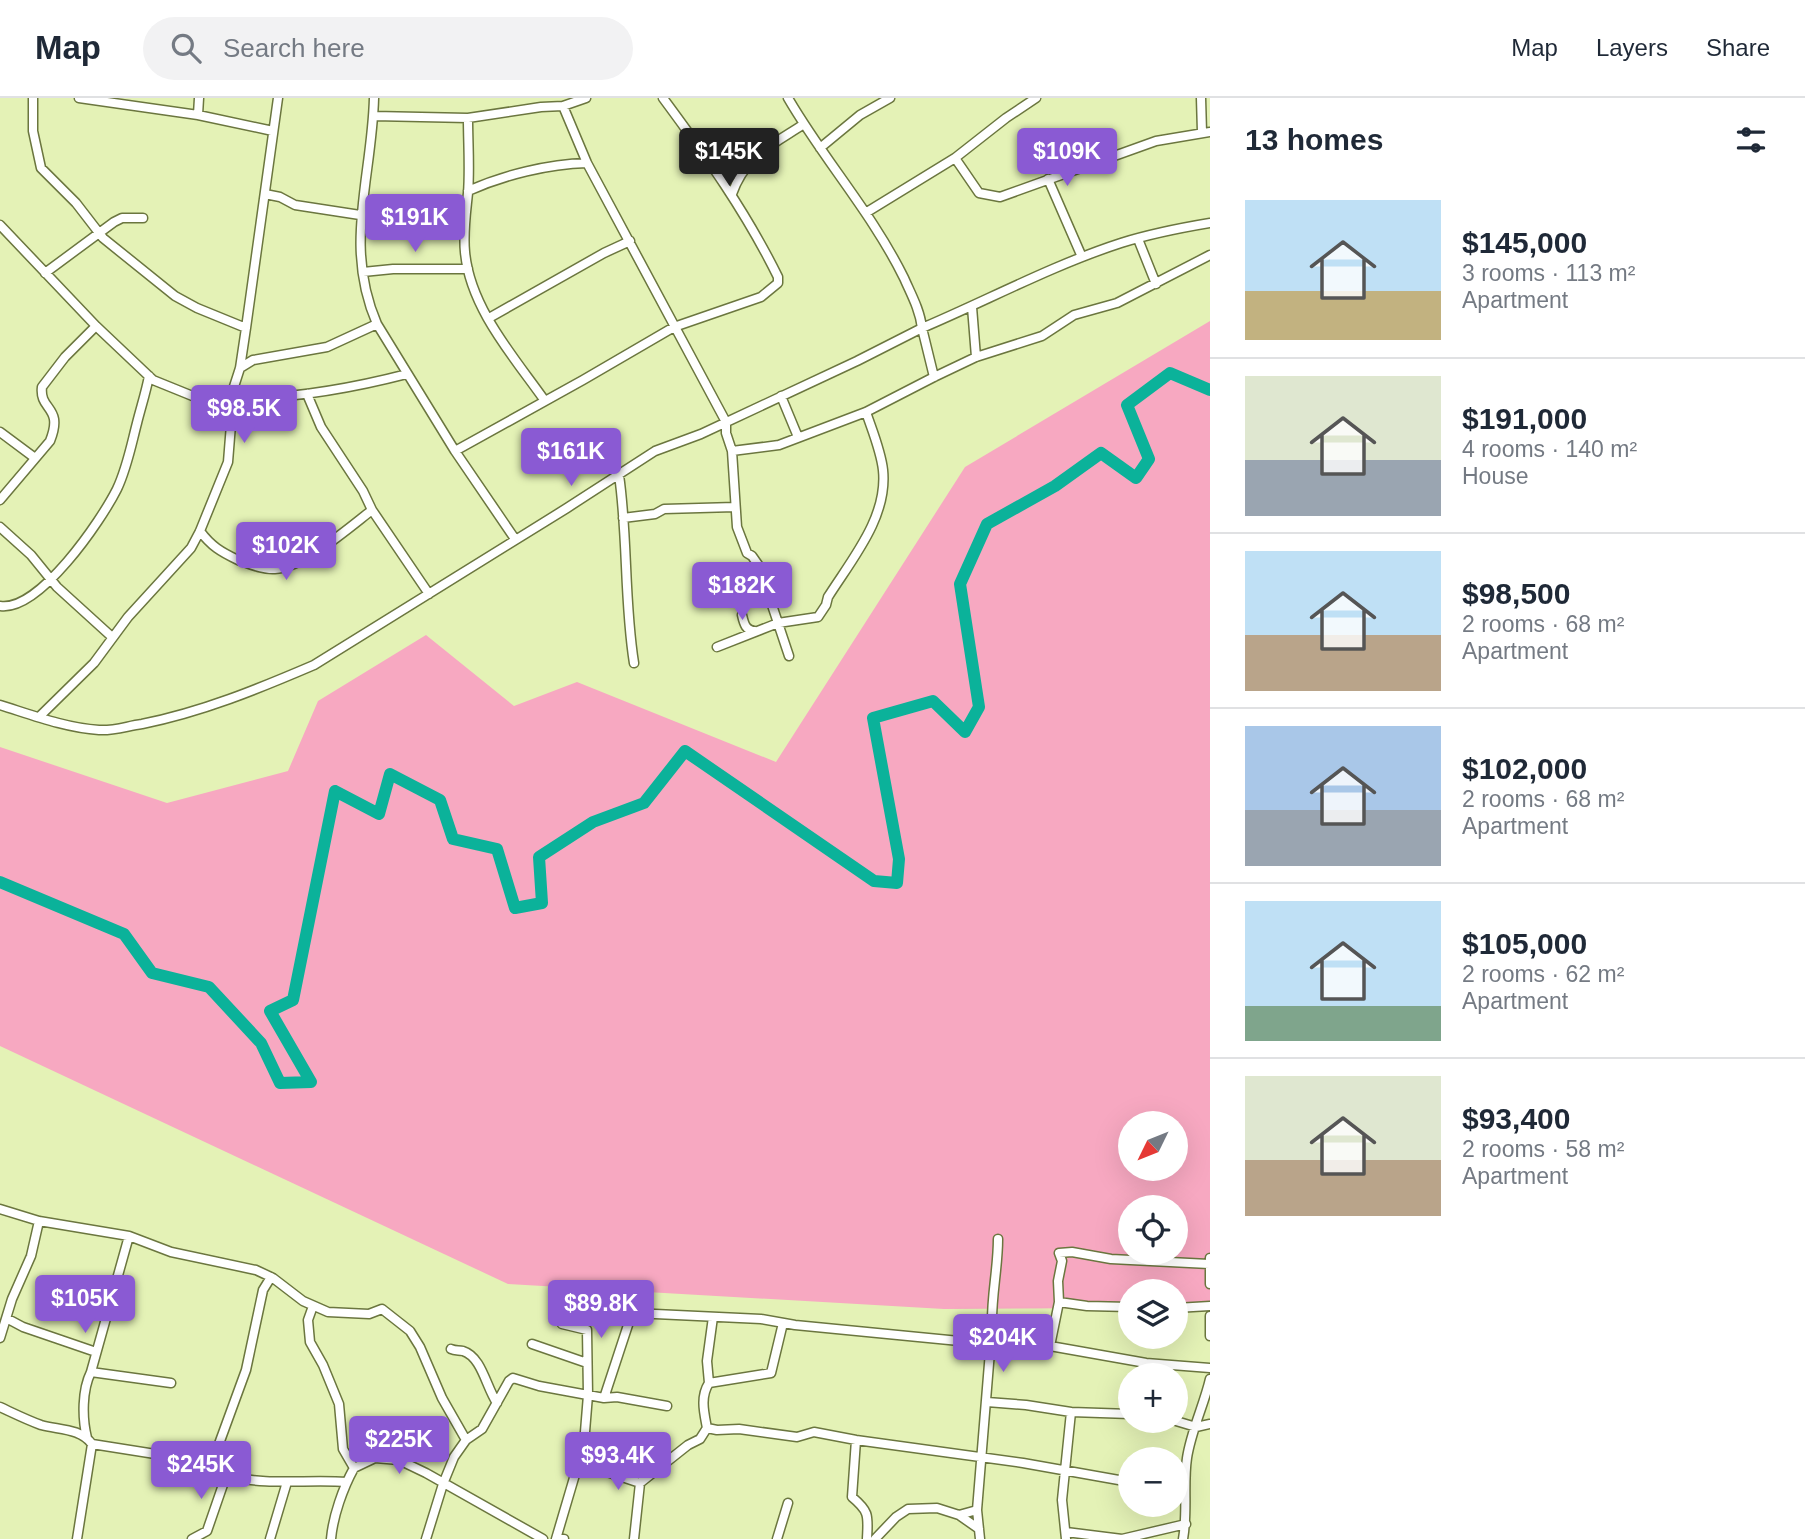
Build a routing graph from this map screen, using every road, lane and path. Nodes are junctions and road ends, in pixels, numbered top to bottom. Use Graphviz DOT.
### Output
graph roads {
  1 [pos="33,98"];
  2 [pos="79,98"];
  3 [pos="199,98"];
  4 [pos="278,98"];
  5 [pos="374,98"];
  6 [pos="586,98"];
  7 [pos="663,98"];
  8 [pos="788,98"];
  9 [pos="890,98"];
  10 [pos="1036,98"];
  11 [pos="1202,98"];
  12 [pos="563,106"];
  13 [pos="198,115"];
  14 [pos="374,116"];
  15 [pos="468,118"];
  16 [pos="804,124"];
  17 [pos="273,131"];
  18 [pos="1206,132"];
  19 [pos="820,148"];
  20 [pos="956,158"];
  21 [pos="587,163"];
  22 [pos="716,169"];
  23 [pos="741,171"];
  24 [pos="1048,179"];
  25 [pos="468,191"];
  26 [pos="265,194"];
  27 [pos="732,194"];
  28 [pos="867,212"];
  29 [pos="360,215"];
  30 [pos="144,218"];
  31 [pos="1210,223"];
  32 [pos="0,225"];
  33 [pos="99,232"];
  34 [pos="1138,239"];
  35 [pos="630,241"];
  36 [pos="1210,255"];
  37 [pos="1082,257"];
  38 [pos="468,269"];
  39 [pos="363,272"];
  40 [pos="45,273"];
  41 [pos="1156,284"];
  42 [pos="972,307"];
  43 [pos="489,318"];
  44 [pos="377,324"];
  45 [pos="96,326"];
  46 [pos="674,327"];
  47 [pos="246,328"];
  48 [pos="922,328"];
  49 [pos="976,357"];
  50 [pos="240,368"];
  51 [pos="407,373"];
  52 [pos="149,376"];
  53 [pos="934,377"];
  54 [pos="307,394"];
  55 [pos="781,396"];
  56 [pos="230,399"];
  57 [pos="545,401"];
  58 [pos="232,412"];
  59 [pos="866,412"];
  60 [pos="726,422"];
  61 [pos="0,432"];
  62 [pos="798,437"];
  63 [pos="454,451"];
  64 [pos="732,451"];
  65 [pos="35,458"];
  66 [pos="619,475"];
  67 [pos="0,500"];
  68 [pos="735,507"];
  69 [pos="372,510"];
  70 [pos="623,518"];
  71 [pos="0,527"];
  72 [pos="200,531"];
  73 [pos="515,539"];
  74 [pos="51,580"];
  75 [pos="429,594"];
  76 [pos="0,606"];
  77 [pos="742,615"];
  78 [pos="778,624"];
  79 [pos="758,631"];
  80 [pos="112,637"];
  81 [pos="717,647"];
  82 [pos="789,656"];
  83 [pos="634,663"];
  84 [pos="0,705"];
  85 [pos="39,717"];
  86 [pos="0,1209"];
  87 [pos="39,1221"];
  88 [pos="129,1236"];
  89 [pos="998,1238"];
  90 [pos="1210,1261"];
  91 [pos="271,1277"];
  92 [pos="1210,1284"];
  93 [pos="1059,1302"];
  94 [pos="313,1306"];
  95 [pos="1210,1306"];
  96 [pos="1118,1307"];
  97 [pos="1188,1307"];
  98 [pos="1210,1316"];
  99 [pos="713,1317"];
  100 [pos="8,1319"];
  101 [pos="783,1323"];
  102 [pos="562,1324"];
  103 [pos="1210,1336"];
  104 [pos="0,1338"];
  105 [pos="532,1344"];
  106 [pos="990,1344"];
  107 [pos="1050,1346"];
  108 [pos="451,1349"];
  109 [pos="96,1352"];
  110 [pos="587,1363"];
  111 [pos="1210,1368"];
  112 [pos="91,1372"];
  113 [pos="1210,1379"];
  114 [pos="171,1383"];
  115 [pos="709,1383"];
  116 [pos="588,1395"];
  117 [pos="604,1398"];
  118 [pos="987,1402"];
  119 [pos="497,1403"];
  120 [pos="667,1406"];
  121 [pos="0,1407"];
  122 [pos="1071,1412"];
  123 [pos="1118,1414"];
  124 [pos="1210,1424"];
  125 [pos="1188,1425"];
  126 [pos="1196,1427"];
  127 [pos="707,1428"];
  128 [pos="466,1440"];
  129 [pos="856,1440"];
  130 [pos="89,1441"];
  131 [pos="1188,1451"];
  132 [pos="981,1457"];
  133 [pos="212,1463"];
  134 [pos="354,1468"];
  135 [pos="1065,1470"];
  136 [pos="604,1471"];
  137 [pos="226,1476"];
  138 [pos="1118,1480"];
  139 [pos="287,1482"];
  140 [pos="347,1482"];
  141 [pos="640,1483"];
  142 [pos="443,1484"];
  143 [pos="788,1503"];
  144 [pos="977,1510"];
  145 [pos="959,1515"];
  146 [pos="1185,1517"];
  147 [pos="1186,1524"];
  148 [pos="979,1529"];
  149 [pos="206,1535"];
  150 [pos="1066,1536"];
  151 [pos="77,1539"];
  152 [pos="192,1539"];
  153 [pos="270,1539"];
  154 [pos="331,1539"];
  155 [pos="426,1539"];
  156 [pos="543,1539"];
  157 [pos="556,1539"];
  158 [pos="634,1539"];
  159 [pos="777,1539"];
  160 [pos="866,1539"];
  161 [pos="875,1539"];
  162 [pos="980,1539"];
  163 [pos="1183,1539"];
  1 -- 33 [label="street"];
  2 -- 13 [label="street"];
  3 -- 13 [label="street"];
  4 -- 17 [label="street"];
  5 -- 14 [label="street"];
  6 -- 12 [label="street"];
  7 -- 22 [label="street"];
  8 -- 16 [label="street"];
  9 -- 19 [label="street"];
  10 -- 20 [label="street"];
  11 -- 18 [label="street"];
  12 -- 15 [label="street"];
  12 -- 21 [label="street"];
  13 -- 17 [label="street"];
  14 -- 15 [label="street"];
  14 -- 29 [label="street"];
  15 -- 25 [label="street"];
  16 -- 19 [label="street"];
  16 -- 23 [label="street"];
  17 -- 26 [label="street"];
  18 -- 24 [label="street"];
  19 -- 28 [label="street"];
  20 -- 24 [label="street"];
  20 -- 28 [label="street"];
  21 -- 25 [label="street"];
  21 -- 35 [label="street"];
  22 -- 23 [label="street"];
  22 -- 27 [label="street"];
  23 -- 27 [label="street"];
  24 -- 37 [label="street"];
  25 -- 38 [label="street"];
  26 -- 29 [label="street"];
  26 -- 47 [label="street"];
  27 -- 46 [label="street"];
  28 -- 48 [label="street"];
  29 -- 39 [label="street"];
  30 -- 33 [label="street"];
  31 -- 34 [label="street"];
  32 -- 40 [label="street"];
  33 -- 40 [label="street"];
  33 -- 47 [label="street"];
  34 -- 37 [label="street"];
  34 -- 41 [label="street"];
  35 -- 43 [label="street"];
  35 -- 46 [label="street"];
  36 -- 41 [label="street"];
  37 -- 42 [label="street"];
  38 -- 39 [label="street"];
  38 -- 43 [label="street"];
  39 -- 44 [label="street"];
  40 -- 45 [label="street"];
  41 -- 49 [label="street"];
  42 -- 48 [label="street"];
  42 -- 49 [label="street"];
  43 -- 57 [label="street"];
  44 -- 50 [label="street"];
  44 -- 51 [label="street"];
  45 -- 52 [label="street"];
  45 -- 65 [label="street"];
  46 -- 57 [label="street"];
  46 -- 60 [label="street"];
  47 -- 50 [label="street"];
  48 -- 53 [label="street"];
  48 -- 55 [label="street"];
  49 -- 53 [label="street"];
  50 -- 56 [label="street"];
  51 -- 54 [label="street"];
  51 -- 63 [label="street"];
  52 -- 58 [label="street"];
  52 -- 74 [label="street"];
  53 -- 59 [label="street"];
  54 -- 56 [label="street"];
  54 -- 69 [label="street"];
  55 -- 60 [label="street"];
  55 -- 62 [label="street"];
  56 -- 58 [label="street"];
  57 -- 63 [label="street"];
  58 -- 72 [label="street"];
  59 -- 62 [label="street"];
  59 -- 78 [label="street"];
  60 -- 64 [label="street"];
  60 -- 66 [label="street"];
  61 -- 65 [label="street"];
  62 -- 64 [label="street"];
  63 -- 73 [label="street"];
  64 -- 68 [label="street"];
  65 -- 67 [label="street"];
  66 -- 70 [label="street"];
  66 -- 73 [label="street"];
  68 -- 70 [label="street"];
  68 -- 78 [label="street"];
  69 -- 72 [label="street"];
  69 -- 75 [label="street"];
  70 -- 83 [label="street"];
  71 -- 74 [label="street"];
  72 -- 80 [label="street"];
  73 -- 75 [label="street"];
  74 -- 76 [label="street"];
  74 -- 80 [label="street"];
  75 -- 85 [label="street"];
  77 -- 79 [label="street"];
  78 -- 79 [label="street"];
  78 -- 82 [label="street"];
  79 -- 81 [label="street"];
  80 -- 85 [label="street"];
  84 -- 85 [label="street"];
  86 -- 87 [label="street"];
  87 -- 88 [label="street"];
  87 -- 100 [label="street"];
  88 -- 91 [label="street"];
  88 -- 109 [label="street"];
  89 -- 106 [label="street"];
  90 -- 92 [label="street"];
  90 -- 93 [label="street"];
  91 -- 94 [label="street"];
  91 -- 133 [label="street"];
  93 -- 96 [label="street"];
  93 -- 107 [label="street"];
  94 -- 128 [label="street"];
  94 -- 134 [label="street"];
  95 -- 97 [label="street"];
  98 -- 103 [label="street"];
  99 -- 101 [label="street"];
  99 -- 115 [label="street"];
  99 -- 117 [label="street"];
  100 -- 104 [label="street"];
  100 -- 109 [label="street"];
  101 -- 106 [label="street"];
  101 -- 115 [label="street"];
  102 -- 110 [label="street"];
  105 -- 110 [label="street"];
  106 -- 107 [label="street"];
  106 -- 118 [label="street"];
  107 -- 111 [label="street"];
  108 -- 119 [label="street"];
  109 -- 112 [label="street"];
  110 -- 116 [label="street"];
  112 -- 114 [label="street"];
  112 -- 130 [label="street"];
  113 -- 126 [label="street"];
  115 -- 127 [label="street"];
  116 -- 117 [label="street"];
  116 -- 119 [label="street"];
  116 -- 157 [label="street"];
  117 -- 120 [label="street"];
  118 -- 122 [label="street"];
  118 -- 132 [label="street"];
  119 -- 128 [label="street"];
  121 -- 130 [label="street"];
  122 -- 123 [label="street"];
  122 -- 135 [label="street"];
  124 -- 126 [label="street"];
  125 -- 126 [label="street"];
  126 -- 131 [label="street"];
  127 -- 129 [label="street"];
  127 -- 141 [label="street"];
  128 -- 142 [label="street"];
  129 -- 132 [label="street"];
  129 -- 160 [label="street"];
  130 -- 133 [label="street"];
  130 -- 151 [label="street"];
  132 -- 135 [label="street"];
  132 -- 144 [label="street"];
  133 -- 137 [label="street"];
  134 -- 140 [label="street"];
  134 -- 142 [label="street"];
  135 -- 138 [label="street"];
  135 -- 150 [label="street"];
  136 -- 141 [label="street"];
  137 -- 139 [label="street"];
  137 -- 149 [label="street"];
  139 -- 140 [label="street"];
  139 -- 153 [label="street"];
  140 -- 154 [label="street"];
  141 -- 158 [label="street"];
  142 -- 155 [label="street"];
  142 -- 156 [label="street"];
  143 -- 159 [label="street"];
  144 -- 145 [label="street"];
  144 -- 148 [label="street"];
  145 -- 148 [label="street"];
  145 -- 161 [label="street"];
  146 -- 147 [label="street"];
  147 -- 150 [label="street"];
  147 -- 163 [label="street"];
  148 -- 162 [label="street"];
  149 -- 152 [label="street"];
}
